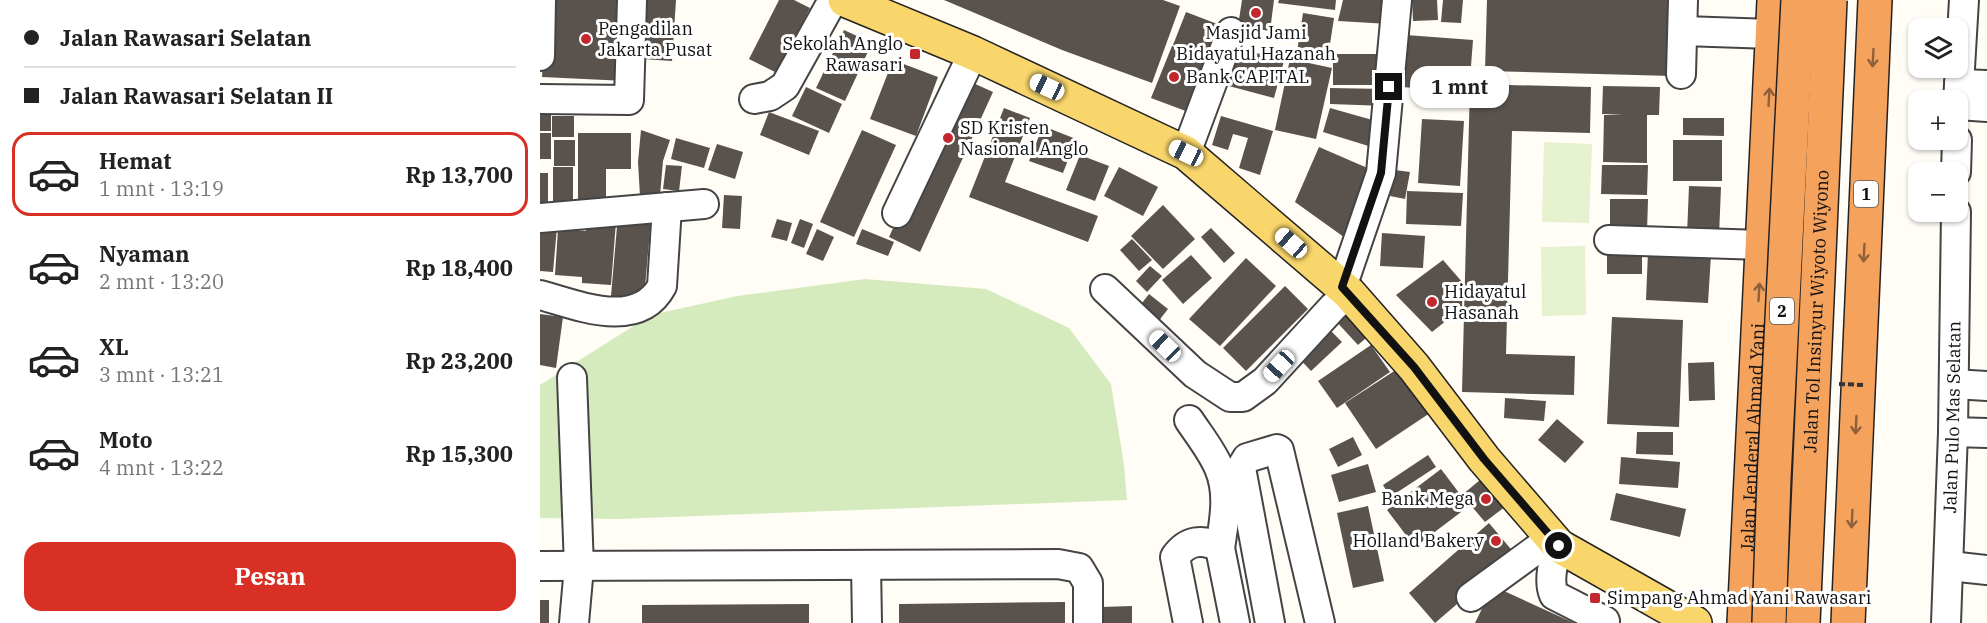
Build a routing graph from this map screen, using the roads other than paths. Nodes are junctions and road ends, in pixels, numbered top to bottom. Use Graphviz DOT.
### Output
graph roads {
  1 [pos="541,0"];
  2 [pos="632,0"];
  3 [pos="833,0"];
  4 [pos="845,0"];
  5 [pos="1397,0"];
  6 [pos="1683,0"];
  7 [pos="1774,0"];
  8 [pos="1798,0"];
  9 [pos="1803,0"];
  10 [pos="1830,0"];
  11 [pos="1837,0"];
  12 [pos="1875,0"];
  13 [pos="1964,0"];
  14 [pos="1683,31"];
  15 [pos="1231,32"];
  16 [pos="1772,34"];
  17 [pos="1974,50"];
  18 [pos="973,53"];
  19 [pos="540,56"];
  20 [pos="1681,74"];
  21 [pos="1987,84"];
  22 [pos="1960,90"];
  23 [pos="1968,93"];
  24 [pos="540,99"];
  25 [pos="754,99"];
  26 [pos="1968,100"];
  27 [pos="1987,107"];
  28 [pos="1186,153"];
  29 [pos="704,204"];
  30 [pos="667,207"];
  31 [pos="897,213"];
  32 [pos="540,218"];
  33 [pos="1956,222"];
  34 [pos="1609,240"];
  35 [pos="1761,245"];
  36 [pos="1105,289"];
  37 [pos="1345,290"];
  38 [pos="540,295"];
  39 [pos="572,378"];
  40 [pos="1954,384"];
  41 [pos="1987,386"];
  42 [pos="1189,420"];
  43 [pos="1953,432"];
  44 [pos="1987,433"];
  45 [pos="1555,542"];
  46 [pos="1220,548"];
  47 [pos="1746,560"];
  48 [pos="1780,561"];
  49 [pos="1815,562"];
  50 [pos="866,565"];
  51 [pos="540,566"];
  52 [pos="1850,566"];
  53 [pos="1950,566"];
  54 [pos="579,567"];
  55 [pos="1987,570"];
  56 [pos="1471,597"];
  57 [pos="1810,614"];
  58 [pos="1605,621"];
  59 [pos="574,623"];
  60 [pos="867,623"];
  61 [pos="1088,623"];
  62 [pos="1188,623"];
  63 [pos="1235,623"];
  64 [pos="1270,623"];
  65 [pos="1320,623"];
  66 [pos="1695,623"];
  67 [pos="1744,623"];
  68 [pos="1769,623"];
  69 [pos="1780,623"];
  70 [pos="1848,623"];
  71 [pos="1946,623"];
  1 -- 19 [label="street"];
  2 -- 24 [label="street"];
  3 -- 25 [label="street"];
  4 -- 18 [label="main road"];
  5 -- 37 [label="street"];
  6 -- 14 [label="street"];
  7 -- 16 [label="highway, Jalan Jenderal Ahmad Yani"];
  8 -- 68 [label="highway, Jalan Tol Insinyur Wiyoto Wiyono / 2, bridge"];
  9 -- 48 [label="street"];
  10 -- 57 [label="highway, Jalan Tol Insinyur Wiyoto Wiyono / 2, bridge"];
  11 -- 49 [label="street"];
  12 -- 52 [label="highway, 1, one-way"];
  13 -- 17 [label="street"];
  14 -- 16 [label="street"];
  14 -- 20 [label="street"];
  15 -- 28 [label="street"];
  35 -- 16 [label="highway, Jalan Jenderal Ahmad Yani, one-way"];
  17 -- 22 [label="street"];
  18 -- 28 [label="main road"];
  18 -- 31 [label="street"];
  21 -- 23 [label="street"];
  26 -- 27 [label="street"];
  28 -- 37 [label="main road"];
  29 -- 30 [label="street"];
  30 -- 32 [label="street"];
  30 -- 38 [label="street"];
  33 -- 40 [label="street, Jalan Pulo Mas Selatan"];
  34 -- 35 [label="street"];
  47 -- 35 [label="highway, Jalan Jenderal Ahmad Yani, one-way"];
  36 -- 37 [label="street"];
  37 -- 45 [label="main road"];
  39 -- 54 [label="street"];
  40 -- 41 [label="street"];
  40 -- 43 [label="street, Jalan Pulo Mas Selatan"];
  42 -- 46 [label="street"];
  43 -- 44 [label="street"];
  43 -- 53 [label="street, Jalan Pulo Mas Selatan"];
  45 -- 56 [label="street"];
  45 -- 58 [label="street"];
  45 -- 66 [label="main road"];
  46 -- 62 [label="street"];
  46 -- 63 [label="street"];
  47 -- 48 [label="highway"];
  47 -- 67 [label="highway, Jalan Jenderal Ahmad Yani"];
  48 -- 49 [label="highway"];
  48 -- 69 [label="street"];
  49 -- 52 [label="highway"];
  49 -- 57 [label="street"];
  50 -- 54 [label="street"];
  50 -- 60 [label="street"];
  50 -- 61 [label="street"];
  51 -- 54 [label="street"];
  52 -- 57 [label="highway"];
  52 -- 70 [label="highway, 1"];
  53 -- 55 [label="street"];
  53 -- 71 [label="street, Jalan Pulo Mas Selatan"];
  54 -- 59 [label="street"];
  57 -- 69 [label="highway"];
  64 -- 65 [label="street"];
}
